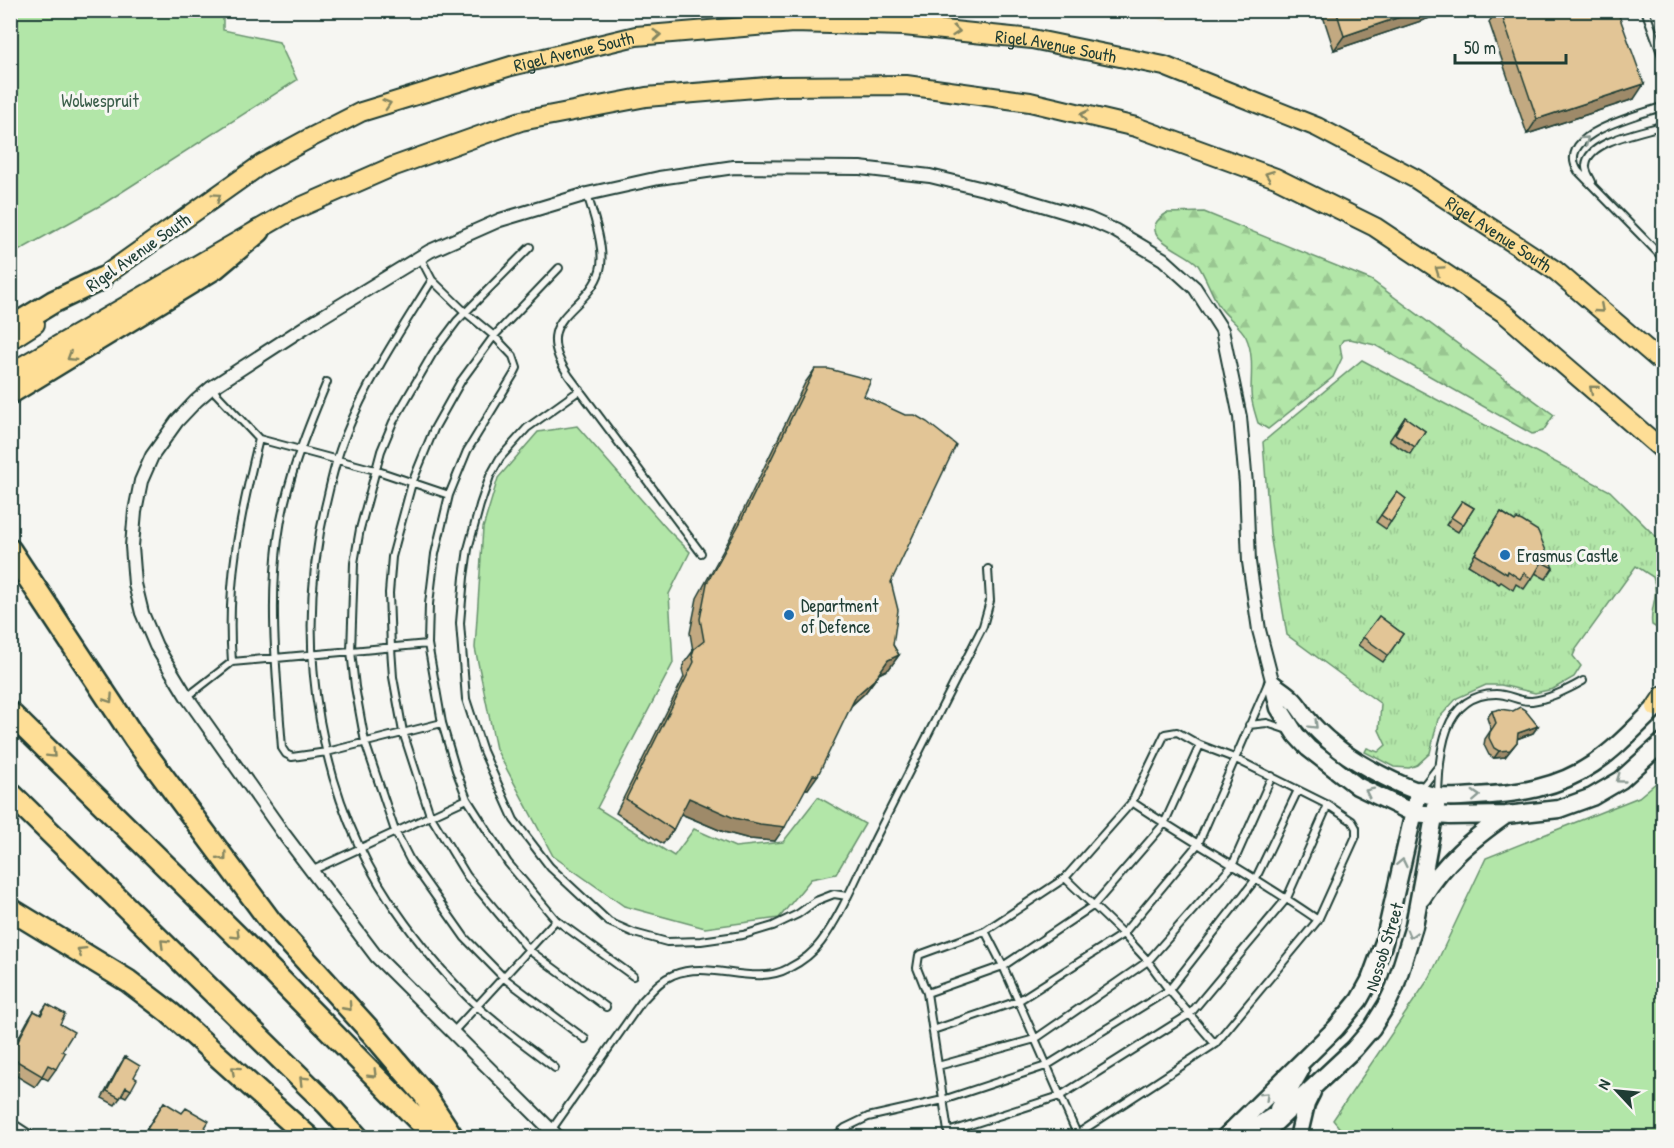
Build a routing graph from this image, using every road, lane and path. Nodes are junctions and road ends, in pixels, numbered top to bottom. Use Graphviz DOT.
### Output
graph roads {
  1 [pos="1645,10"];
  2 [pos="1664,62"];
  3 [pos="1664,106"];
  4 [pos="1664,125"];
  5 [pos="1594,186"];
  6 [pos="587,194"];
  7 [pos="259,231"];
  8 [pos="530,247"];
  9 [pos="420,257"];
  10 [pos="1664,259"];
  11 [pos="560,268"];
  12 [pos="100,279"];
  13 [pos="432,280"];
  14 [pos="465,312"];
  15 [pos="10,328"];
  16 [pos="494,336"];
  17 [pos="10,340"];
  18 [pos="1664,364"];
  19 [pos="10,373"];
  20 [pos="327,382"];
  21 [pos="211,388"];
  22 [pos="579,390"];
  23 [pos="10,393"];
  24 [pos="260,440"];
  25 [pos="300,449"];
  26 [pos="1664,451"];
  27 [pos="337,460"];
  28 [pos="375,470"];
  29 [pos="412,483"];
  30 [pos="449,495"];
  31 [pos="10,535"];
  32 [pos="702,553"];
  33 [pos="15,556"];
  34 [pos="988,569"];
  35 [pos="428,644"];
  36 [pos="391,648"];
  37 [pos="351,651"];
  38 [pos="312,653"];
  39 [pos="276,658"];
  40 [pos="83,661"];
  41 [pos="232,662"];
  42 [pos="1272,681"];
  43 [pos="1583,681"];
  44 [pos="187,697"];
  45 [pos="1661,701"];
  46 [pos="10,713"];
  47 [pos="442,723"];
  48 [pos="1249,724"];
  49 [pos="403,732"];
  50 [pos="1296,735"];
  51 [pos="1664,741"];
  52 [pos="365,742"];
  53 [pos="1200,745"];
  54 [pos="327,752"];
  55 [pos="1234,758"];
  56 [pos="1438,767"];
  57 [pos="1272,776"];
  58 [pos="1298,790"];
  59 [pos="1419,790"];
  60 [pos="10,793"];
  61 [pos="1438,796"];
  62 [pos="467,799"];
  63 [pos="1132,802"];
  64 [pos="1328,805"];
  65 [pos="1413,813"];
  66 [pos="430,815"];
  67 [pos="1434,815"];
  68 [pos="1506,815"];
  69 [pos="1164,824"];
  70 [pos="395,831"];
  71 [pos="1198,844"];
  72 [pos="360,848"];
  73 [pos="1232,866"];
  74 [pos="311,871"];
  75 [pos="1065,878"];
  76 [pos="1255,880"];
  77 [pos="847,896"];
  78 [pos="1287,898"];
  79 [pos="1418,904"];
  80 [pos="1094,906"];
  81 [pos="10,909"];
  82 [pos="556,920"];
  83 [pos="1318,921"];
  84 [pos="985,931"];
  85 [pos="1123,934"];
  86 [pos="529,950"];
  87 [pos="1148,961"];
  88 [pos="1003,966"];
  89 [pos="633,976"];
  90 [pos="504,978"];
  91 [pos="1169,990"];
  92 [pos="927,993"];
  93 [pos="1018,1001"];
  94 [pos="477,1006"];
  95 [pos="606,1007"];
  96 [pos="1190,1014"];
  97 [pos="933,1030"];
  98 [pos="452,1033"];
  99 [pos="585,1039"];
  100 [pos="1035,1039"];
  101 [pos="1215,1044"];
  102 [pos="1318,1045"];
  103 [pos="938,1066"];
  104 [pos="1046,1066"];
  105 [pos="555,1068"];
  106 [pos="1317,1083"];
  107 [pos="1060,1096"];
  108 [pos="943,1100"];
  109 [pos="1279,1119"];
  110 [pos="10,1125"];
  111 [pos="555,1133"];
  112 [pos="1077,1134"];
  113 [pos="949,1135"];
  114 [pos="30,1137"];
  115 [pos="309,1137"];
  116 [pos="358,1137"];
  117 [pos="436,1137"];
  118 [pos="453,1137"];
  119 [pos="833,1137"];
  120 [pos="1064,1137"];
  121 [pos="1224,1137"];
  122 [pos="1238,1137"];
  123 [pos="1260,1137"];
  124 [pos="1297,1137"];
  1 -- 2 [label="lane"];
  5 -- 3 [label="lane, one-way"];
  4 -- 5 [label="lane"];
  5 -- 10 [label="lane"];
  6 -- 9 [label="street"];
  6 -- 22 [label="lane"];
  6 -- 42 [label="street"];
  7 -- 19 [label="main road, Rigel Avenue South"];
  7 -- 23 [label="highway, one-way"];
  26 -- 7 [label="main road, Rigel Avenue South, one-way"];
  8 -- 14 [label="lane"];
  9 -- 13 [label="lane"];
  9 -- 21 [label="street"];
  11 -- 16 [label="lane"];
  12 -- 15 [label="highway"];
  12 -- 17 [label="main road, Rigel Avenue South"];
  12 -- 18 [label="main road, Rigel Avenue South, one-way"];
  13 -- 14 [label="lane"];
  13 -- 27 [label="lane"];
  14 -- 16 [label="lane"];
  14 -- 28 [label="lane"];
  16 -- 29 [label="lane"];
  16 -- 30 [label="lane"];
  20 -- 25 [label="lane"];
  21 -- 24 [label="lane"];
  21 -- 44 [label="street"];
  22 -- 32 [label="lane"];
  22 -- 77 [label="lane"];
  24 -- 25 [label="lane"];
  24 -- 41 [label="lane"];
  25 -- 27 [label="lane"];
  25 -- 39 [label="lane"];
  27 -- 28 [label="lane"];
  27 -- 38 [label="lane"];
  28 -- 29 [label="lane"];
  28 -- 37 [label="lane"];
  29 -- 30 [label="lane"];
  29 -- 36 [label="lane"];
  30 -- 35 [label="lane"];
  31 -- 40 [label="highway"];
  33 -- 40 [label="highway"];
  34 -- 77 [label="lane"];
  35 -- 36 [label="lane"];
  35 -- 47 [label="lane"];
  36 -- 37 [label="lane"];
  36 -- 49 [label="lane"];
  37 -- 38 [label="lane"];
  37 -- 52 [label="lane"];
  38 -- 39 [label="lane"];
  38 -- 54 [label="lane"];
  39 -- 41 [label="lane"];
  39 -- 54 [label="lane"];
  40 -- 118 [label="highway, one-way"];
  41 -- 44 [label="lane"];
  42 -- 48 [label="lane"];
  42 -- 50 [label="street"];
  42 -- 59 [label="street, one-way"];
  43 -- 56 [label="lane"];
  44 -- 74 [label="street"];
  61 -- 45 [label="street, one-way"];
  46 -- 117 [label="highway, one-way"];
  47 -- 49 [label="lane"];
  47 -- 62 [label="lane"];
  48 -- 50 [label="lane"];
  48 -- 55 [label="lane"];
  49 -- 52 [label="lane"];
  49 -- 66 [label="lane"];
  65 -- 50 [label="street, one-way"];
  51 -- 68 [label="street, one-way"];
  52 -- 54 [label="lane"];
  52 -- 70 [label="lane"];
  53 -- 55 [label="lane"];
  53 -- 63 [label="lane"];
  53 -- 69 [label="lane"];
  54 -- 72 [label="lane"];
  55 -- 57 [label="lane"];
  55 -- 71 [label="lane"];
  56 -- 59 [label="lane"];
  56 -- 61 [label="lane"];
  57 -- 58 [label="lane"];
  57 -- 73 [label="lane"];
  58 -- 64 [label="lane"];
  58 -- 76 [label="lane"];
  59 -- 61 [label="street"];
  59 -- 65 [label="street, Nossob Street"];
  116 -- 60 [label="highway, one-way"];
  61 -- 67 [label="street, Nossob Street"];
  62 -- 66 [label="lane"];
  62 -- 82 [label="lane"];
  63 -- 69 [label="lane"];
  63 -- 75 [label="lane"];
  64 -- 78 [label="lane"];
  64 -- 83 [label="lane"];
  65 -- 67 [label="street"];
  102 -- 65 [label="street, Nossob Street, one-way"];
  66 -- 70 [label="lane"];
  66 -- 86 [label="lane"];
  67 -- 68 [label="street"];
  67 -- 79 [label="street, Nossob Street"];
  68 -- 79 [label="street"];
  69 -- 71 [label="lane"];
  69 -- 80 [label="lane"];
  70 -- 72 [label="lane"];
  70 -- 90 [label="lane"];
  71 -- 73 [label="lane"];
  71 -- 85 [label="lane"];
  72 -- 74 [label="lane"];
  72 -- 94 [label="lane"];
  73 -- 76 [label="lane"];
  73 -- 87 [label="lane"];
  74 -- 98 [label="street"];
  75 -- 80 [label="lane"];
  75 -- 84 [label="lane"];
  76 -- 78 [label="lane"];
  76 -- 91 [label="lane"];
  77 -- 111 [label="lane"];
  78 -- 83 [label="lane"];
  78 -- 96 [label="lane"];
  79 -- 106 [label="street, Nossob Street, one-way"];
  80 -- 85 [label="lane"];
  80 -- 88 [label="lane"];
  115 -- 81 [label="highway, one-way"];
  82 -- 86 [label="lane"];
  82 -- 89 [label="lane"];
  83 -- 101 [label="lane"];
  84 -- 88 [label="lane"];
  84 -- 92 [label="lane"];
  85 -- 87 [label="lane"];
  85 -- 93 [label="lane"];
  86 -- 90 [label="lane"];
  86 -- 95 [label="lane"];
  87 -- 91 [label="lane"];
  87 -- 100 [label="lane"];
  88 -- 92 [label="lane"];
  88 -- 93 [label="lane"];
  90 -- 94 [label="lane"];
  90 -- 99 [label="lane"];
  91 -- 96 [label="lane"];
  91 -- 104 [label="lane"];
  92 -- 97 [label="lane"];
  93 -- 97 [label="lane"];
  93 -- 100 [label="lane"];
  94 -- 98 [label="lane"];
  94 -- 105 [label="lane"];
  96 -- 101 [label="lane"];
  96 -- 107 [label="lane"];
  97 -- 103 [label="lane"];
  98 -- 111 [label="street"];
  100 -- 103 [label="lane"];
  100 -- 104 [label="lane"];
  101 -- 112 [label="lane"];
  102 -- 109 [label="street"];
  121 -- 102 [label="street, one-way"];
  103 -- 108 [label="lane"];
  104 -- 107 [label="lane"];
  104 -- 108 [label="lane"];
  106 -- 109 [label="street, Nossob Street"];
  106 -- 124 [label="street"];
  107 -- 112 [label="lane"];
  107 -- 113 [label="lane"];
  108 -- 113 [label="lane"];
  108 -- 119 [label="lane"];
  109 -- 122 [label="street"];
  109 -- 123 [label="street, Nossob Street"];
  109 -- 124 [label="street"];
  110 -- 114 [label="street"];
  112 -- 120 [label="lane"];
}
